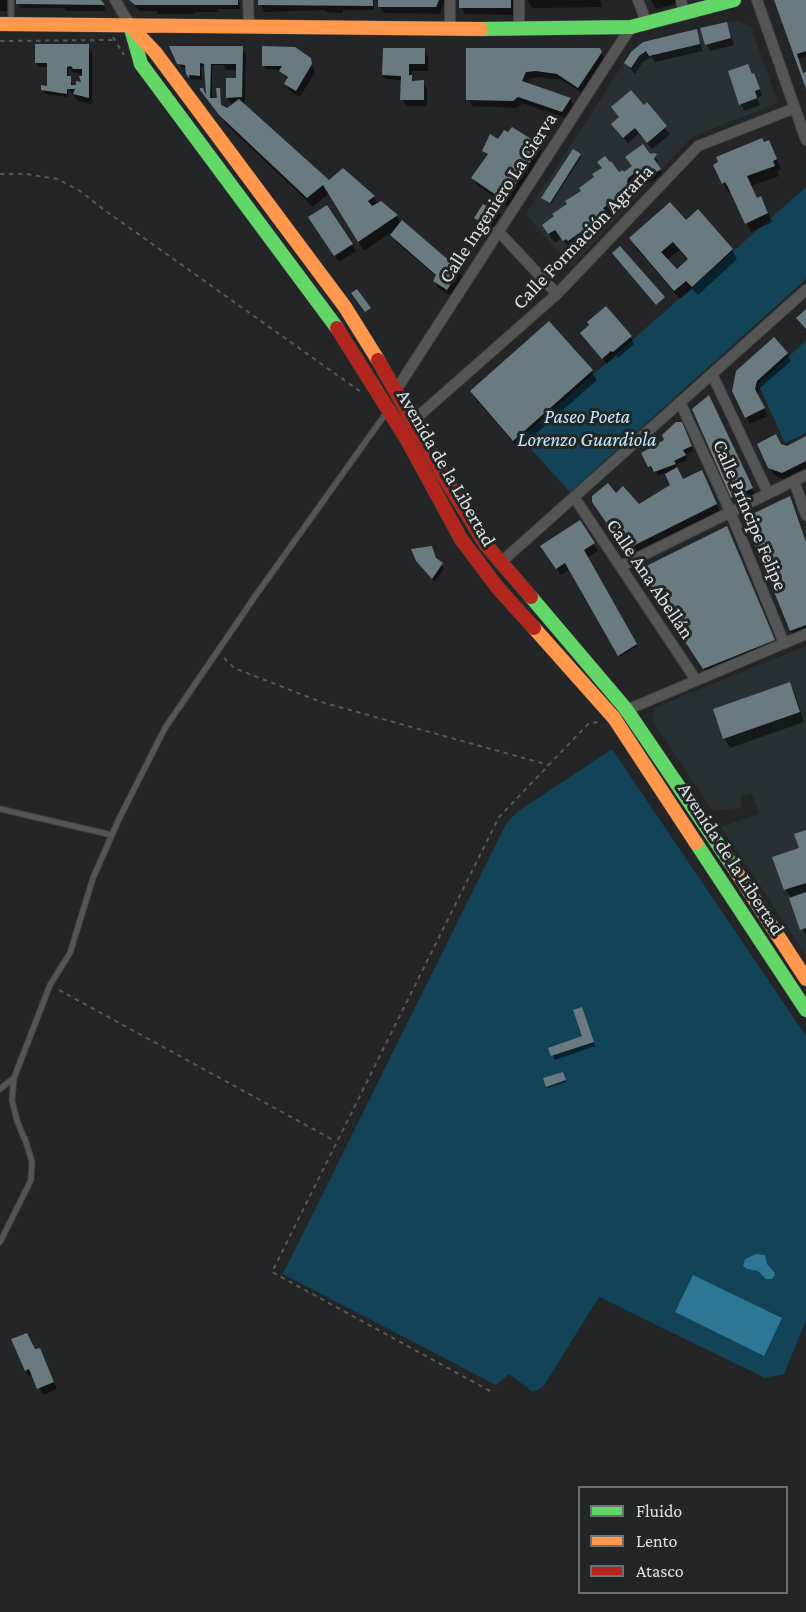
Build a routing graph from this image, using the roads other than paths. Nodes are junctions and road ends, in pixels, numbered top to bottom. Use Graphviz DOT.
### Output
graph roads {
  1 [pos="11,0"];
  2 [pos="115,0"];
  3 [pos="248,0"];
  4 [pos="450,0"];
  5 [pos="519,0"];
  6 [pos="638,0"];
  7 [pos="734,0"];
  8 [pos="757,0"];
  9 [pos="683,7"];
  10 [pos="647,24"];
  11 [pos="5,25"];
  12 [pos="130,26"];
  13 [pos="249,26"];
  14 [pos="631,27"];
  15 [pos="450,28"];
  16 [pos="519,29"];
  17 [pos="795,108"];
  18 [pos="806,140"];
  19 [pos="498,231"];
  20 [pos="806,290"];
  21 [pos="556,294"];
  22 [pos="712,374"];
  23 [pos="395,387"];
  24 [pos="680,402"];
  25 [pos="389,409"];
  26 [pos="414,420"];
  27 [pos="806,475"];
  28 [pos="794,481"];
  29 [pos="768,493"];
  30 [pos="574,497"];
  31 [pos="730,511"];
  32 [pos="806,515"];
  33 [pos="500,564"];
  34 [pos="621,566"];
  35 [pos="806,634"];
  36 [pos="784,643"];
  37 [pos="696,680"];
  38 [pos="626,709"];
  39 [pos="614,718"];
  40 [pos="0,809"];
  41 [pos="112,835"];
  42 [pos="806,979"];
  43 [pos="806,1010"];
  44 [pos="14,1078"];
  45 [pos="0,1089"];
  46 [pos="0,1242"];
  1 -- 11 [label="lane"];
  2 -- 12 [label="street"];
  3 -- 13 [label="street"];
  4 -- 15 [label="street"];
  5 -- 16 [label="street"];
  6 -- 10 [label="street"];
  7 -- 9 [label="main road"];
  8 -- 17 [label="street"];
  9 -- 10 [label="main road"];
  10 -- 14 [label="main road"];
  11 -- 12 [label="main road"];
  12 -- 13 [label="main road"];
  12 -- 23 [label="main road"];
  12 -- 25 [label="main road, Avenida de la Libertad"];
  13 -- 15 [label="main road"];
  14 -- 16 [label="main road"];
  14 -- 19 [label="street, Calle Ingeniero La Cierva"];
  15 -- 16 [label="main road"];
  17 -- 18 [label="street"];
  17 -- 21 [label="street, Calle Formación Agraria"];
  19 -- 21 [label="street"];
  19 -- 23 [label="street, Calle Ingeniero La Cierva"];
  20 -- 22 [label="street"];
  21 -- 26 [label="street, Calle Formación Agraria"];
  22 -- 24 [label="street"];
  22 -- 29 [label="street"];
  23 -- 26 [label="main road"];
  24 -- 30 [label="street"];
  24 -- 31 [label="street, Calle Príncipe Felipe"];
  25 -- 39 [label="main road, Avenida de la Libertad"];
  25 -- 41 [label="lane"];
  26 -- 33 [label="main road"];
  27 -- 28 [label="street"];
  28 -- 29 [label="street"];
  28 -- 32 [label="street"];
  29 -- 31 [label="street"];
  30 -- 33 [label="street"];
  30 -- 34 [label="street, Calle Ana Abellán"];
  31 -- 34 [label="street"];
  31 -- 36 [label="street, Calle Príncipe Felipe"];
  33 -- 38 [label="main road"];
  34 -- 37 [label="street, Calle Ana Abellán"];
  35 -- 36 [label="street"];
  36 -- 37 [label="street"];
  37 -- 38 [label="street"];
  38 -- 39 [label="street"];
  38 -- 42 [label="main road"];
  39 -- 43 [label="main road, Avenida de la Libertad"];
  40 -- 41 [label="lane"];
  41 -- 44 [label="lane"];
  44 -- 45 [label="lane"];
  44 -- 46 [label="lane"];
}
